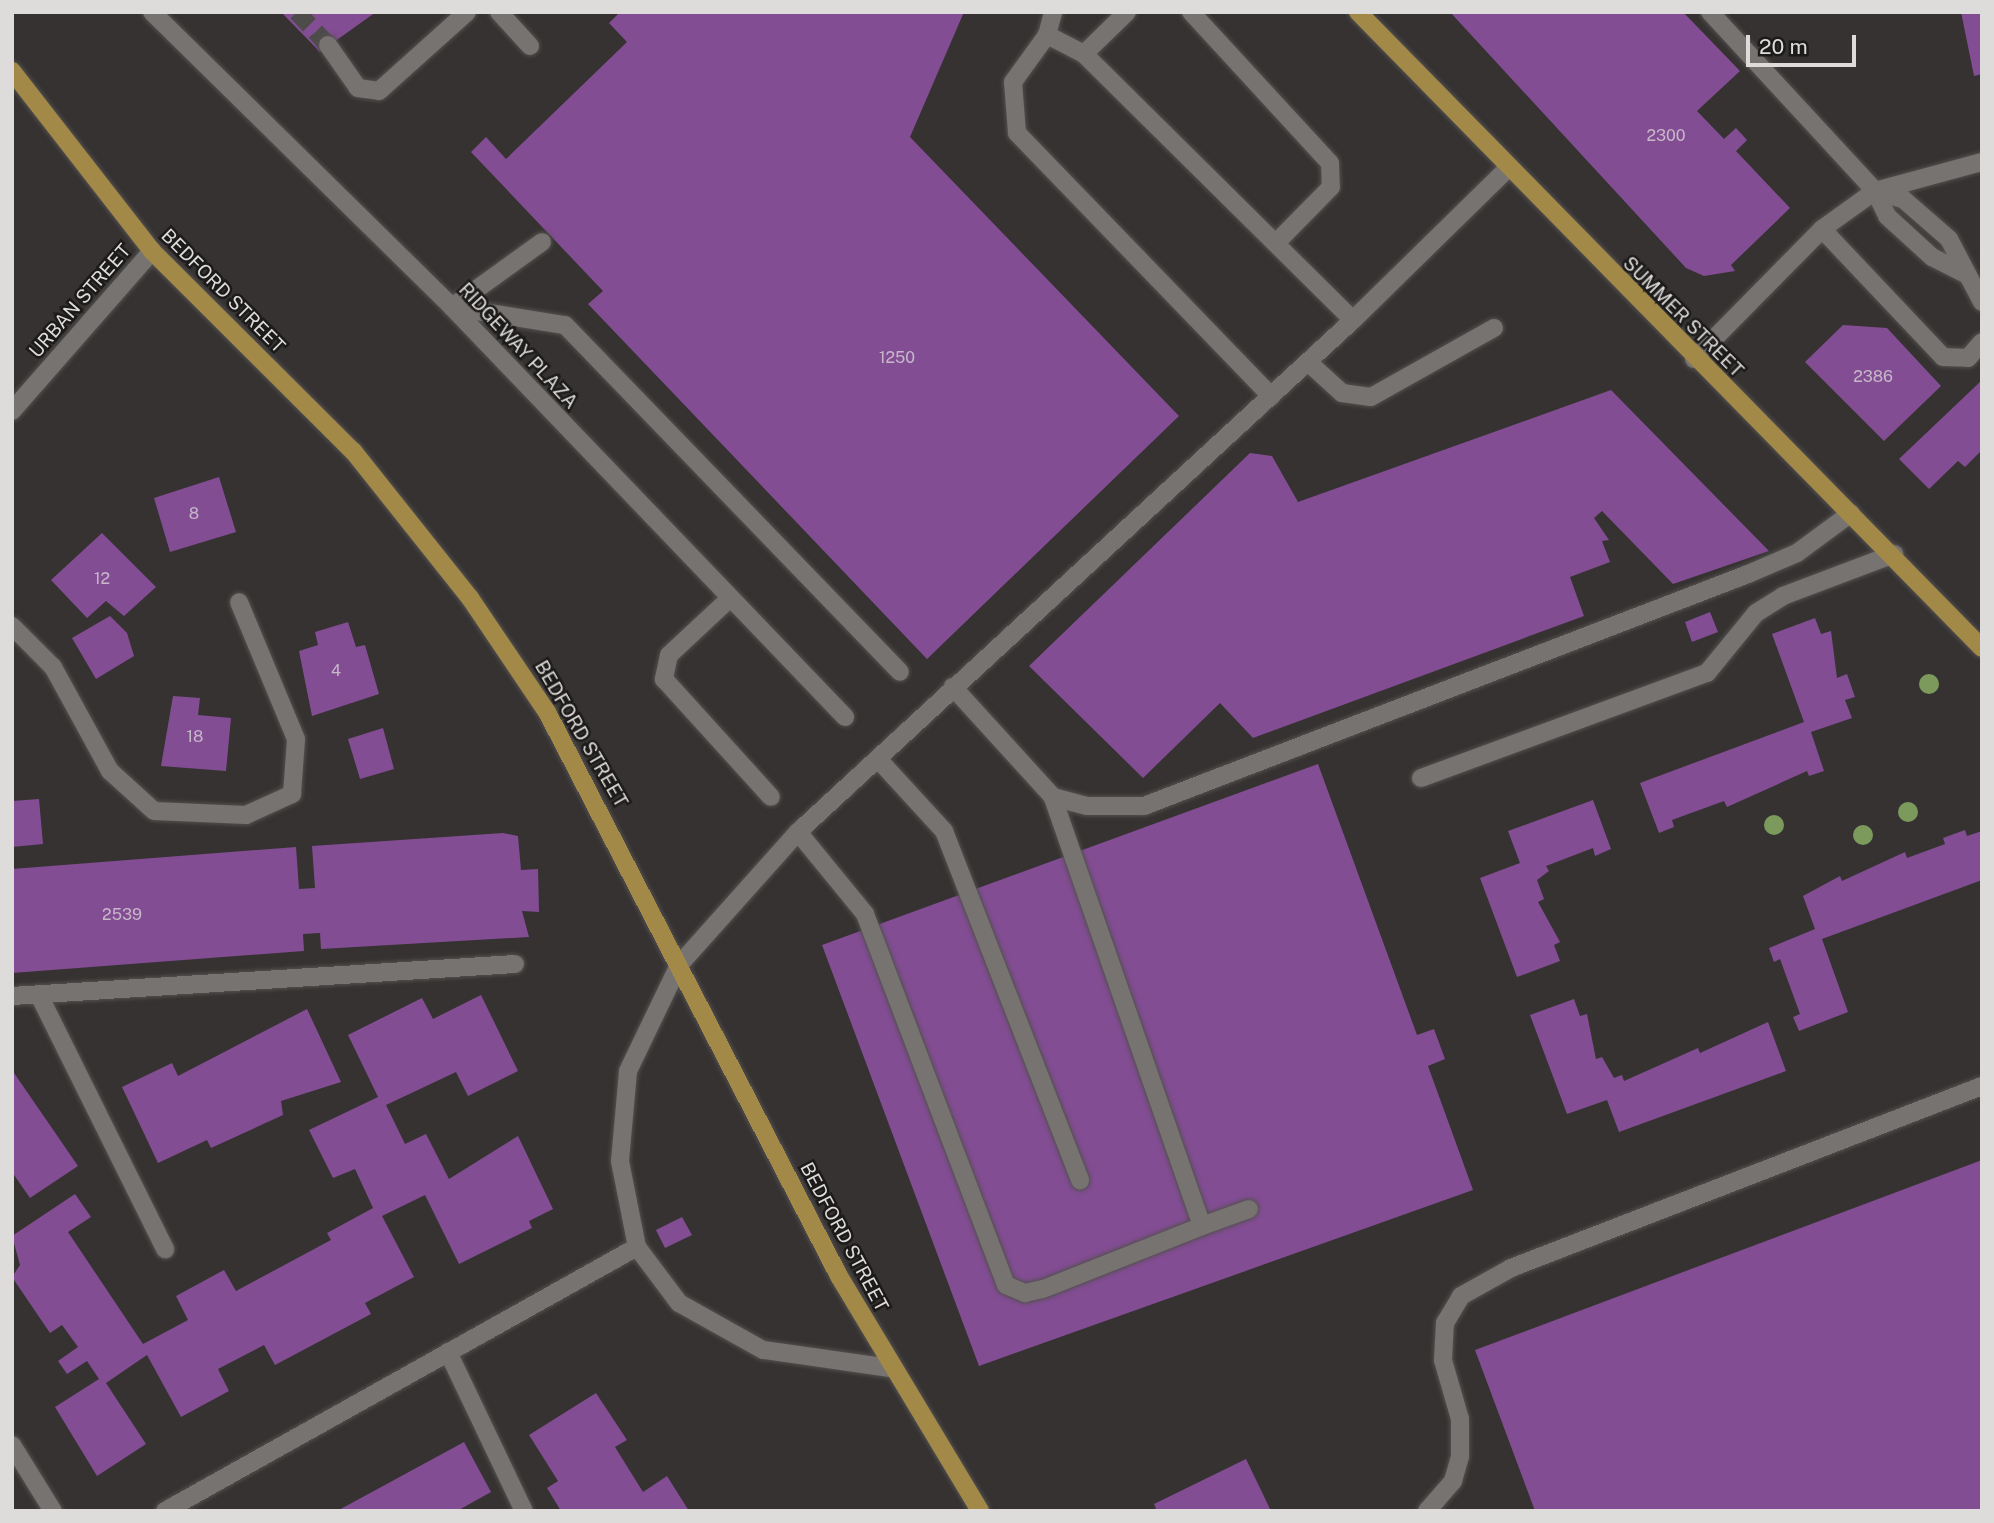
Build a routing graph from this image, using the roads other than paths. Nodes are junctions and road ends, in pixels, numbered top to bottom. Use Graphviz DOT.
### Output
graph roads {
  1 [pos="152,12"];
  2 [pos="467,12"];
  3 [pos="499,12"];
  4 [pos="1053,12"];
  5 [pos="1128,12"];
  6 [pos="1191,12"];
  7 [pos="1358,12"];
  8 [pos="1710,12"];
  9 [pos="1047,35"];
  10 [pos="328,44"];
  11 [pos="530,46"];
  12 [pos="1084,54"];
  13 [pos="12,71"];
  14 [pos="1982,162"];
  15 [pos="1506,170"];
  16 [pos="1875,191"];
  17 [pos="1822,229"];
  18 [pos="542,242"];
  19 [pos="1276,243"];
  20 [pos="152,251"];
  21 [pos="1982,302"];
  22 [pos="452,307"];
  23 [pos="1353,320"];
  24 [pos="1494,328"];
  25 [pos="1982,342"];
  26 [pos="1694,359"];
  27 [pos="1308,362"];
  28 [pos="1271,396"];
  29 [pos="12,411"];
  30 [pos="1851,513"];
  31 [pos="1894,554"];
  32 [pos="727,601"];
  33 [pos="239,602"];
  34 [pos="12,626"];
  35 [pos="1982,648"];
  36 [pos="900,672"];
  37 [pos="953,687"];
  38 [pos="845,717"];
  39 [pos="878,759"];
  40 [pos="1421,778"];
  41 [pos="771,797"];
  42 [pos="1053,797"];
  43 [pos="1144,806"];
  44 [pos="1158,818"];
  45 [pos="798,832"];
  46 [pos="515,964"];
  47 [pos="679,965"];
  48 [pos="39,995"];
  49 [pos="12,996"];
  50 [pos="1982,1086"];
  51 [pos="1080,1180"];
  52 [pos="1249,1209"];
  53 [pos="1202,1226"];
  54 [pos="637,1247"];
  55 [pos="165,1249"];
  56 [pos="448,1352"];
  57 [pos="890,1368"];
  58 [pos="12,1445"];
  59 [pos="53,1511"];
  60 [pos="165,1511"];
  61 [pos="524,1511"];
  62 [pos="980,1511"];
  63 [pos="1427,1511"];
  1 -- 22 [label="street, RIDGEWAY PLAZA"];
  2 -- 10 [label="street"];
  3 -- 11 [label="street"];
  4 -- 9 [label="street"];
  5 -- 12 [label="street"];
  6 -- 19 [label="street"];
  7 -- 15 [label="main road, SUMMER STREET"];
  8 -- 16 [label="street"];
  9 -- 12 [label="street"];
  9 -- 28 [label="street"];
  12 -- 19 [label="street"];
  13 -- 20 [label="main road, BEDFORD STREET"];
  14 -- 16 [label="street"];
  15 -- 23 [label="street"];
  15 -- 26 [label="main road, SUMMER STREET"];
  16 -- 17 [label="street"];
  16 -- 21 [label="street"];
  17 -- 25 [label="street"];
  17 -- 26 [label="street"];
  18 -- 22 [label="street"];
  19 -- 23 [label="street"];
  20 -- 29 [label="street, URBAN STREET"];
  20 -- 47 [label="main road, BEDFORD STREET"];
  22 -- 32 [label="street, RIDGEWAY PLAZA"];
  22 -- 36 [label="street"];
  23 -- 27 [label="street"];
  24 -- 27 [label="street"];
  26 -- 30 [label="main road, SUMMER STREET"];
  27 -- 28 [label="street"];
  28 -- 37 [label="street"];
  30 -- 31 [label="main road, SUMMER STREET"];
  30 -- 43 [label="street"];
  31 -- 35 [label="main road, SUMMER STREET"];
  31 -- 40 [label="street"];
  32 -- 38 [label="street, RIDGEWAY PLAZA"];
  32 -- 41 [label="street"];
  33 -- 34 [label="street"];
  37 -- 39 [label="street"];
  37 -- 42 [label="street"];
  39 -- 45 [label="street"];
  39 -- 51 [label="street"];
  42 -- 43 [label="street"];
  42 -- 53 [label="street"];
  43 -- 44 [label="street"];
  45 -- 47 [label="street"];
  45 -- 53 [label="street"];
  46 -- 48 [label="street"];
  47 -- 54 [label="street"];
  47 -- 57 [label="main road, BEDFORD STREET"];
  48 -- 49 [label="street"];
  48 -- 55 [label="street"];
  50 -- 63 [label="street"];
  52 -- 53 [label="street"];
  54 -- 56 [label="street"];
  54 -- 57 [label="street"];
  56 -- 60 [label="street"];
  56 -- 61 [label="street"];
  57 -- 62 [label="main road, BEDFORD STREET"];
  58 -- 59 [label="street"];
}
